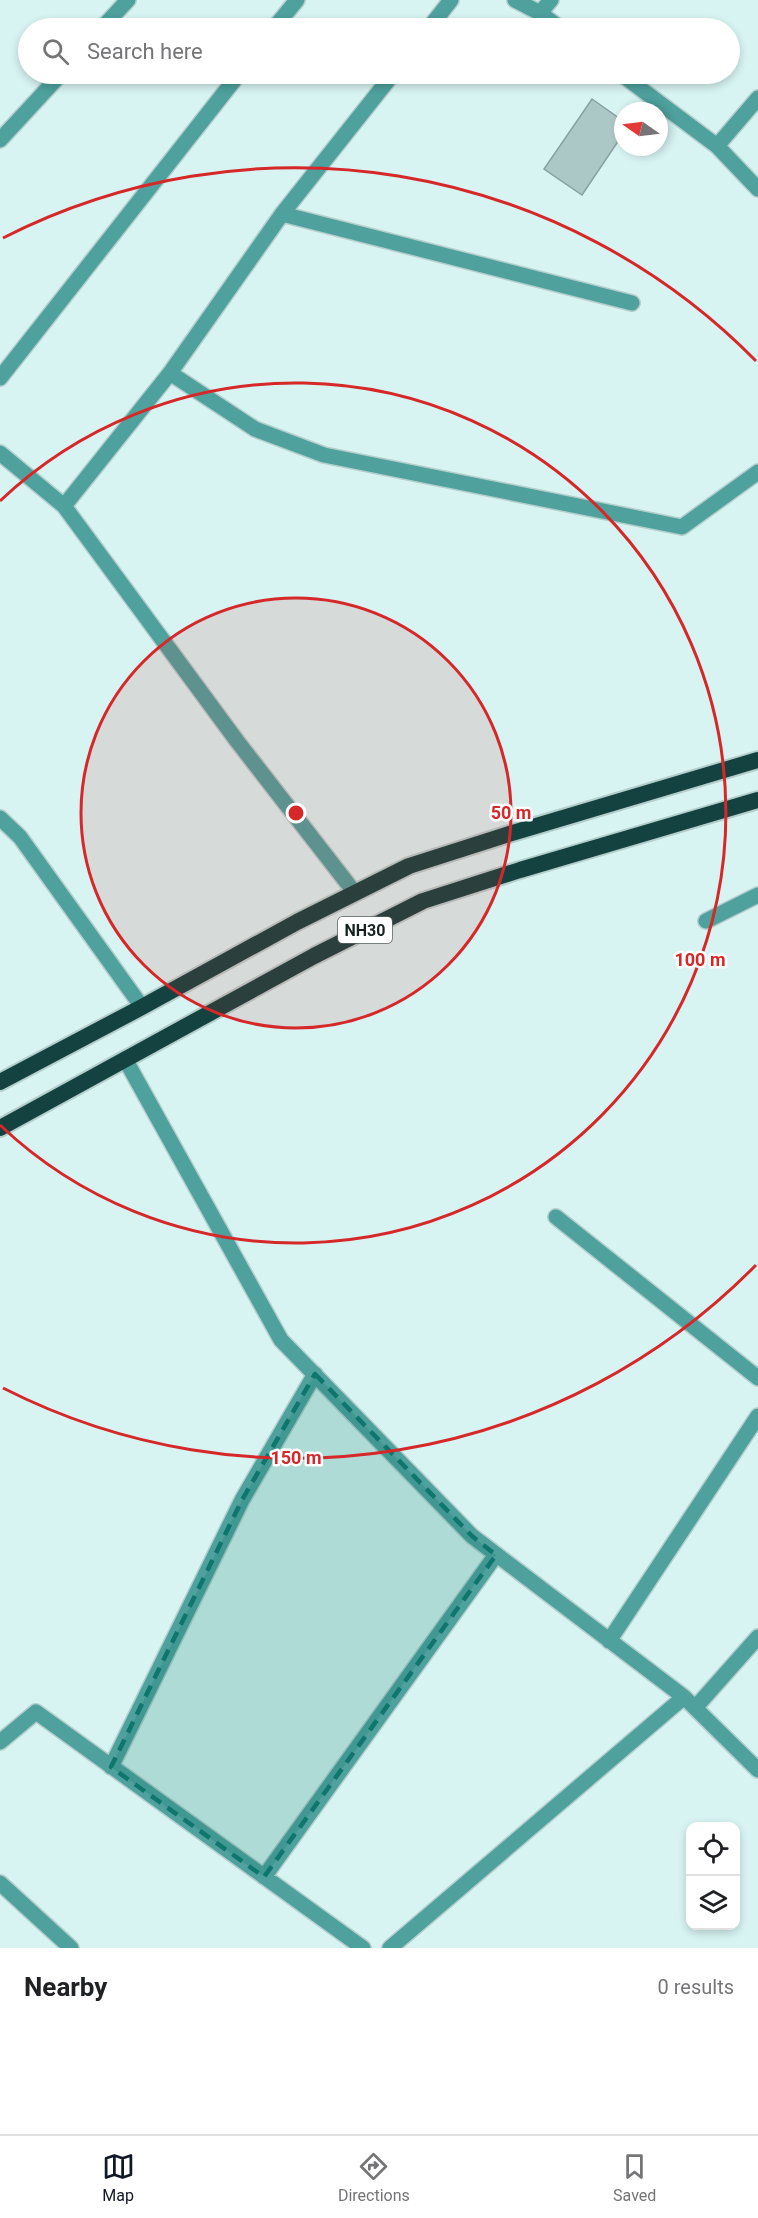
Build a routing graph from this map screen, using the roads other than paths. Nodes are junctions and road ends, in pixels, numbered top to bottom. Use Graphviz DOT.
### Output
graph roads {
  1 [pos="128,0"];
  2 [pos="297,0"];
  3 [pos="451,0"];
  4 [pos="515,0"];
  5 [pos="551,0"];
  6 [pos="540,13"];
  7 [pos="111,18"];
  8 [pos="282,18"];
  9 [pos="437,18"];
  10 [pos="547,18"];
  11 [pos="52,84"];
  12 [pos="231,84"];
  13 [pos="385,84"];
  14 [pos="634,84"];
  15 [pos="758,98"];
  16 [pos="0,140"];
  17 [pos="717,146"];
  18 [pos="758,189"];
  19 [pos="282,214"];
  20 [pos="632,303"];
  21 [pos="170,373"];
  22 [pos="0,378"];
  23 [pos="0,453"];
  24 [pos="758,472"];
  25 [pos="64,506"];
  26 [pos="758,760"];
  27 [pos="758,800"];
  28 [pos="0,818"];
  29 [pos="355,892"];
  30 [pos="756,899"];
  31 [pos="706,921"];
  32 [pos="142,1007"];
  33 [pos="125,1059"];
  34 [pos="0,1082"];
  35 [pos="0,1128"];
  36 [pos="556,1217"];
  37 [pos="315,1374"];
  38 [pos="758,1378"];
  39 [pos="758,1416"];
  40 [pos="496,1555"];
  41 [pos="758,1637"];
  42 [pos="609,1641"];
  43 [pos="690,1702"];
  44 [pos="0,1742"];
  45 [pos="111,1767"];
  46 [pos="758,1770"];
  47 [pos="264,1877"];
  48 [pos="0,1882"];
  49 [pos="71,1948"];
  50 [pos="363,1948"];
  51 [pos="390,1948"];
  1 -- 7 [label="street"];
  2 -- 8 [label="street"];
  3 -- 9 [label="street"];
  4 -- 6 [label="street"];
  5 -- 6 [label="street"];
  6 -- 10 [label="street"];
  11 -- 16 [label="street"];
  12 -- 22 [label="street"];
  13 -- 19 [label="street"];
  14 -- 17 [label="street"];
  15 -- 17 [label="street"];
  17 -- 18 [label="street"];
  19 -- 20 [label="street"];
  19 -- 21 [label="street"];
  21 -- 24 [label="street"];
  21 -- 25 [label="street"];
  23 -- 25 [label="street"];
  25 -- 29 [label="street"];
  26 -- 29 [label="highway, NH30"];
  27 -- 33 [label="highway, NH30"];
  28 -- 32 [label="street"];
  29 -- 32 [label="highway, NH30"];
  30 -- 31 [label="street"];
  32 -- 34 [label="highway, NH30"];
  33 -- 35 [label="highway, NH30"];
  33 -- 37 [label="street"];
  36 -- 38 [label="street"];
  37 -- 40 [label="street"];
  37 -- 45 [label="street"];
  39 -- 42 [label="street"];
  40 -- 42 [label="street"];
  40 -- 47 [label="street"];
  41 -- 43 [label="street"];
  42 -- 43 [label="street"];
  43 -- 46 [label="street"];
  43 -- 51 [label="street"];
  44 -- 45 [label="street"];
  45 -- 47 [label="street"];
  47 -- 50 [label="street"];
  48 -- 49 [label="street"];
}
